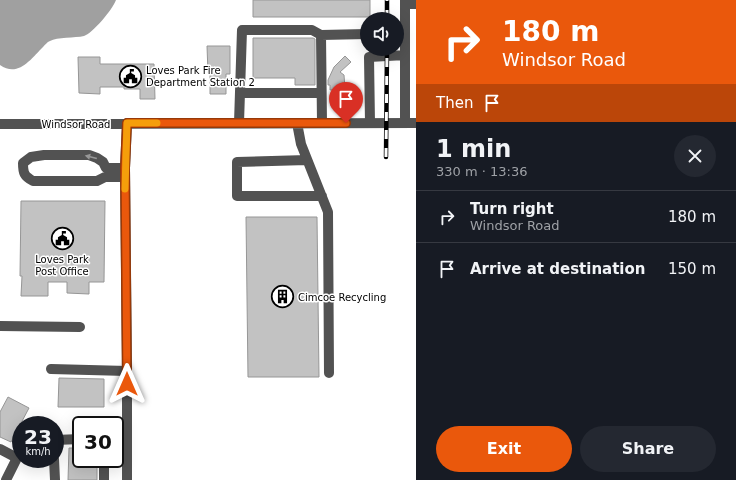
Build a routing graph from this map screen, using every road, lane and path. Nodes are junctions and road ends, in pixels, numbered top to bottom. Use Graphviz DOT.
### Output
graph roads {
  1 [pos="405,2"];
  2 [pos="416,4"];
  3 [pos="404,12"];
  4 [pos="360,34"];
  5 [pos="321,35"];
  6 [pos="404,50"];
  7 [pos="405,55"];
  8 [pos="240,93"];
  9 [pos="321,93"];
  10 [pos="416,122"];
  11 [pos="127,123"];
  12 [pos="239,123"];
  13 [pos="297,123"];
  14 [pos="322,123"];
  15 [pos="370,123"];
  16 [pos="405,123"];
  17 [pos="0,124"];
  18 [pos="307,160"];
  19 [pos="125,173"];
  20 [pos="322,196"];
  21 [pos="0,326"];
  22 [pos="80,327"];
  23 [pos="51,369"];
  24 [pos="127,371"];
  25 [pos="329,373"];
  26 [pos="127,437"];
  27 [pos="0,449"];
  28 [pos="54,468"];
  29 [pos="104,468"];
  30 [pos="6,480"];
  31 [pos="55,480"];
  32 [pos="104,480"];
  33 [pos="127,480"];
  1 -- 2 [label="street"];
  1 -- 3 [label="street"];
  4 -- 5 [label="street"];
  5 -- 8 [label="street"];
  5 -- 9 [label="street"];
  6 -- 7 [label="street"];
  7 -- 15 [label="street"];
  7 -- 16 [label="street"];
  8 -- 9 [label="street"];
  8 -- 12 [label="street"];
  9 -- 14 [label="street"];
  10 -- 16 [label="street, Windsor Road"];
  11 -- 12 [label="street, Windsor Road"];
  11 -- 17 [label="street, Windsor Road"];
  11 -- 19 [label="street"];
  12 -- 13 [label="street, Windsor Road"];
  13 -- 14 [label="street, Windsor Road"];
  13 -- 18 [label="street"];
  14 -- 15 [label="street, Windsor Road"];
  15 -- 16 [label="street, Windsor Road"];
  18 -- 20 [label="street"];
  18 -- 20 [label="street"];
  19 -- 19 [label="street, one-way"];
  19 -- 24 [label="street"];
  20 -- 25 [label="street"];
  21 -- 22 [label="street"];
  23 -- 24 [label="street"];
  24 -- 26 [label="street"];
  26 -- 33 [label="street"];
  27 -- 30 [label="street"];
  28 -- 31 [label="street"];
  29 -- 32 [label="street"];
}
